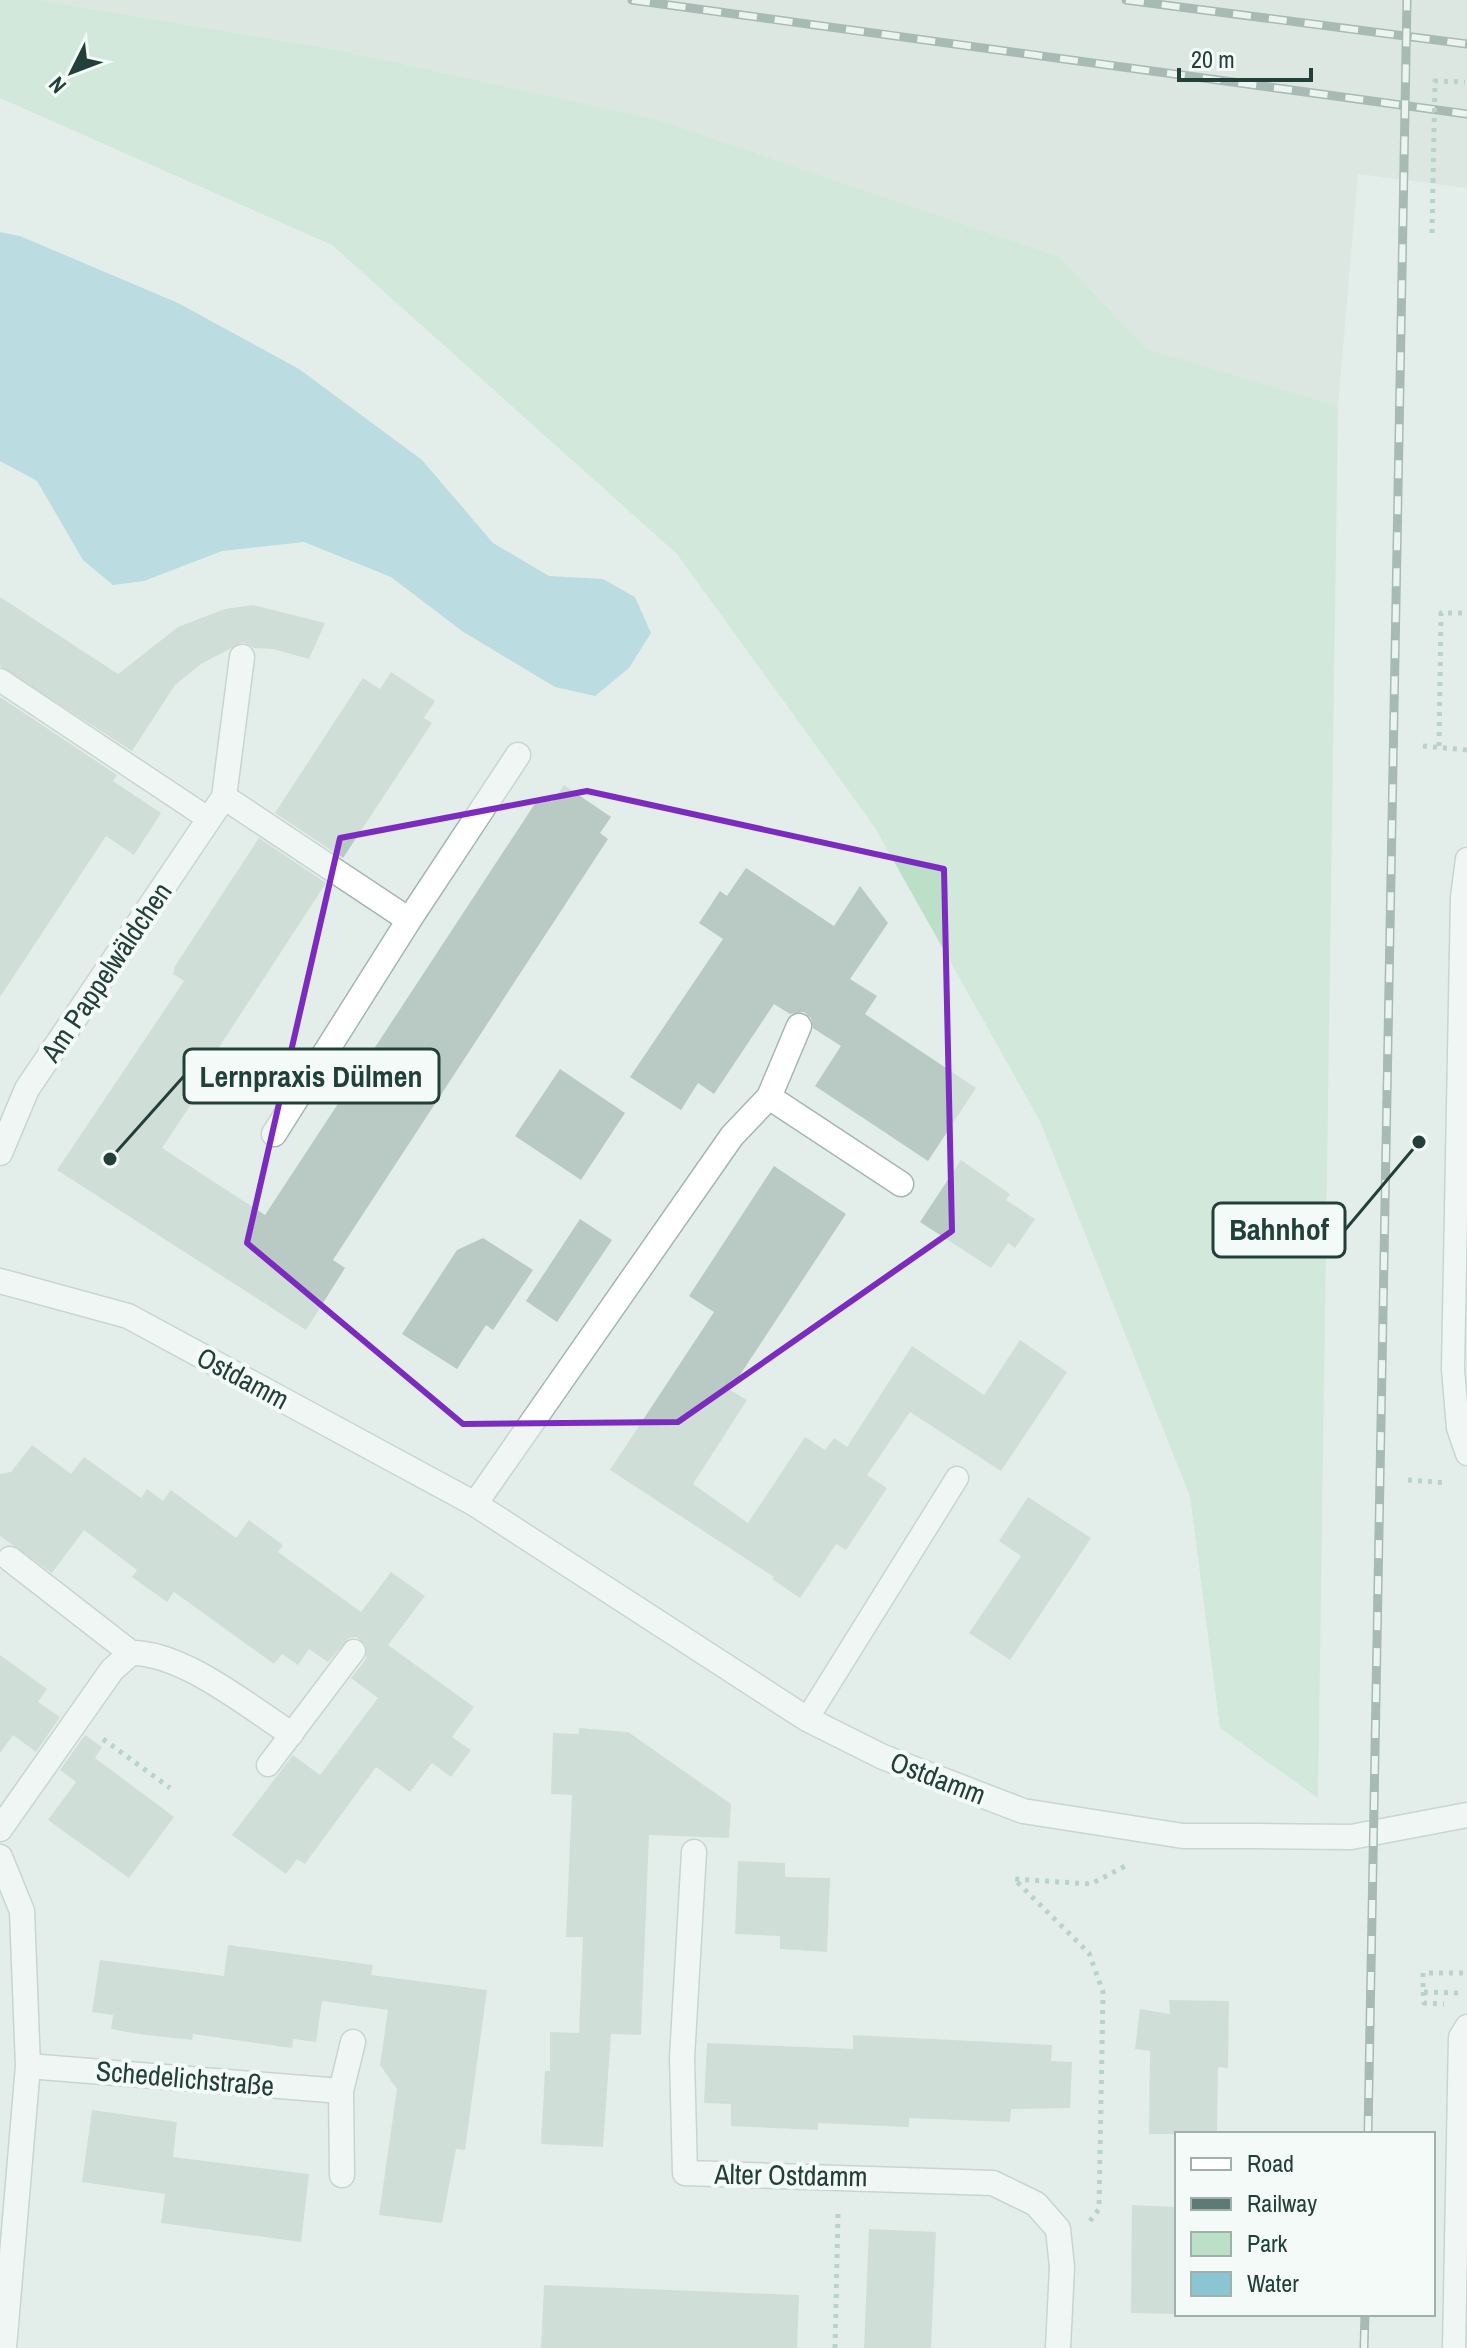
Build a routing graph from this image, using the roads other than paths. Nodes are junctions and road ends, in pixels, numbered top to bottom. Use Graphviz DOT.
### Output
graph roads {
  1 [pos="242,657"];
  2 [pos="0,680"];
  3 [pos="518,755"];
  4 [pos="224,797"];
  5 [pos="209,819"];
  6 [pos="1467,859"];
  7 [pos="409,920"];
  8 [pos="799,1026"];
  9 [pos="769,1097"];
  10 [pos="274,1134"];
  11 [pos="0,1153"];
  12 [pos="901,1184"];
  13 [pos="0,1281"];
  14 [pos="1467,1454"];
  15 [pos="957,1478"];
  16 [pos="475,1504"];
  17 [pos="10,1559"];
  18 [pos="354,1651"];
  19 [pos="131,1653"];
  20 [pos="807,1719"];
  21 [pos="291,1734"];
  22 [pos="268,1765"];
  23 [pos="1467,1815"];
  24 [pos="0,1829"];
  25 [pos="694,1852"];
  26 [pos="0,1857"];
  27 [pos="1467,2026"];
  28 [pos="353,2042"];
  29 [pos="28,2066"];
  30 [pos="341,2091"];
  31 [pos="342,2175"];
  32 [pos="4,2348"];
  33 [pos="1058,2348"];
  34 [pos="1454,2348"];
  1 -- 4 [label="street, Am Pappelwäldchen"];
  2 -- 5 [label="lane"];
  3 -- 7 [label="street"];
  4 -- 5 [label="street, Am Pappelwäldchen"];
  4 -- 7 [label="street"];
  5 -- 11 [label="street, Am Pappelwäldchen"];
  6 -- 14 [label="lane"];
  7 -- 10 [label="street"];
  8 -- 9 [label="street"];
  9 -- 12 [label="street"];
  9 -- 16 [label="street"];
  13 -- 16 [label="street, Ostdamm"];
  15 -- 20 [label="lane"];
  16 -- 20 [label="street, Ostdamm"];
  17 -- 19 [label="street"];
  18 -- 21 [label="lane"];
  19 -- 21 [label="street"];
  19 -- 24 [label="street"];
  20 -- 23 [label="street, Ostdamm"];
  21 -- 22 [label="lane"];
  25 -- 33 [label="street, Alter Ostdamm"];
  26 -- 29 [label="street"];
  27 -- 34 [label="lane"];
  28 -- 30 [label="street"];
  29 -- 30 [label="street, Schedelichstraße"];
  29 -- 32 [label="street"];
  30 -- 31 [label="street"];
}
